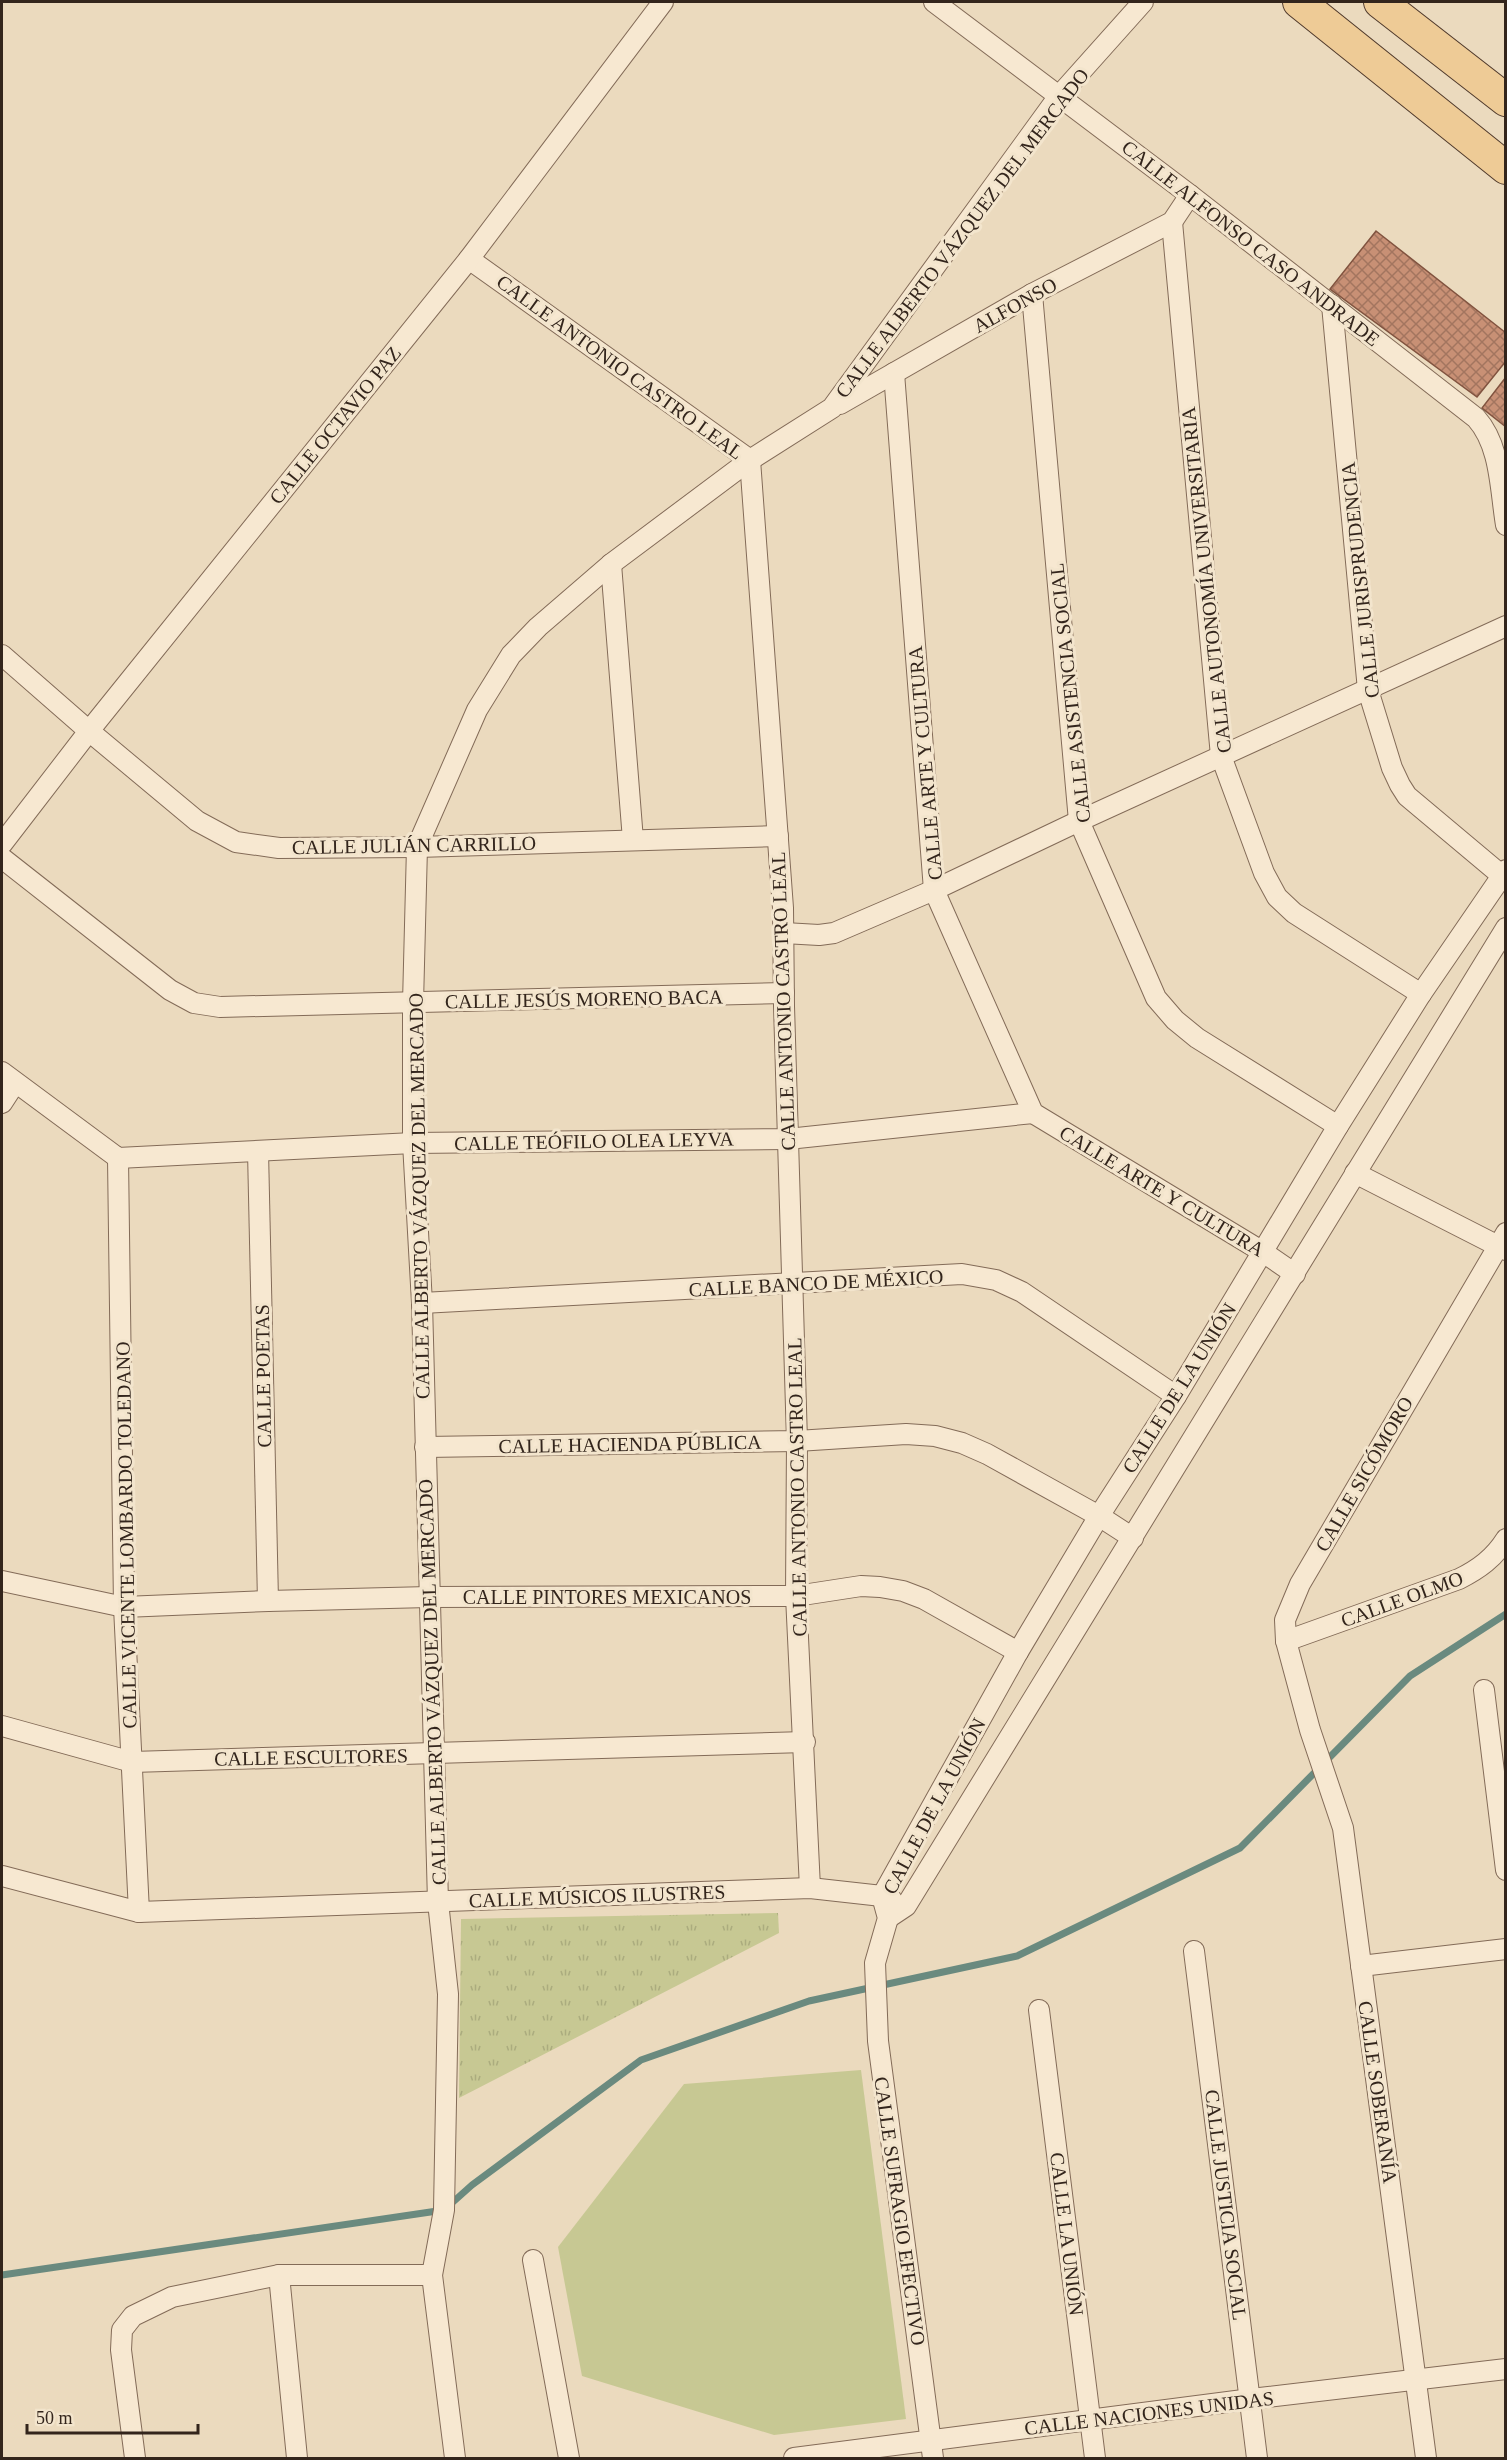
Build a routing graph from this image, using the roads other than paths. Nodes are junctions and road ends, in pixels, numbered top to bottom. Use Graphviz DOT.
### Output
graph roads {
  1 [pos="663,2"];
  2 [pos="934,2"];
  3 [pos="1143,2"];
  4 [pos="1299,2"];
  5 [pos="1380,2"];
  6 [pos="1059,96"];
  7 [pos="1506,100"];
  8 [pos="1506,168"];
  9 [pos="1190,195"];
  10 [pos="1172,222"];
  11 [pos="469,259"];
  12 [pos="1032,294"];
  13 [pos="1332,305"];
  14 [pos="894,373"];
  15 [pos="832,408"];
  16 [pos="750,460"];
  17 [pos="1506,525"];
  18 [pos="611,564"];
  19 [pos="1506,626"];
  20 [pos="2,655"];
  21 [pos="1368,690"];
  22 [pos="89,732"];
  23 [pos="1221,756"];
  24 [pos="1079,821"];
  25 [pos="778,836"];
  26 [pos="633,840"];
  27 [pos="2,844"];
  28 [pos="417,846"];
  29 [pos="2,858"];
  30 [pos="1505,875"];
  31 [pos="934,890"];
  32 [pos="1506,928"];
  33 [pos="783,933"];
  34 [pos="784,993"];
  35 [pos="1421,994"];
  36 [pos="413,1003"];
  37 [pos="8,1078"];
  38 [pos="2,1103"];
  39 [pos="1033,1113"];
  40 [pos="1338,1126"];
  41 [pos="788,1138"];
  42 [pos="413,1143"];
  43 [pos="258,1151"];
  44 [pos="118,1158"];
  45 [pos="1355,1173"];
  46 [pos="1503,1243"];
  47 [pos="1263,1252"];
  48 [pos="1295,1274"];
  49 [pos="793,1285"];
  50 [pos="422,1303"];
  51 [pos="1176,1396"];
  52 [pos="797,1441"];
  53 [pos="425,1447"];
  54 [pos="1099,1516"];
  55 [pos="1133,1538"];
  56 [pos="1506,1539"];
  57 [pos="2,1581"];
  58 [pos="796,1596"];
  59 [pos="429,1597"];
  60 [pos="268,1601"];
  61 [pos="124,1608"];
  62 [pos="1286,1641"];
  63 [pos="1018,1652"];
  64 [pos="1484,1690"];
  65 [pos="2,1726"];
  66 [pos="1310,1730"];
  67 [pos="805,1742"];
  68 [pos="434,1754"];
  69 [pos="132,1762"];
  70 [pos="1506,1870"];
  71 [pos="2,1876"];
  72 [pos="810,1888"];
  73 [pos="882,1896"];
  74 [pos="438,1902"];
  75 [pos="906,1906"];
  76 [pos="140,1912"];
  77 [pos="888,1918"];
  78 [pos="1506,1949"];
  79 [pos="1194,1951"];
  80 [pos="875,1963"];
  81 [pos="1361,1966"];
  82 [pos="1039,2010"];
  83 [pos="533,2260"];
  84 [pos="279,2275"];
  85 [pos="432,2276"];
  86 [pos="1506,2370"];
  87 [pos="1417,2381"];
  88 [pos="1251,2400"];
  89 [pos="1091,2422"];
  90 [pos="932,2450"];
  91 [pos="135,2458"];
  92 [pos="297,2458"];
  93 [pos="455,2458"];
  94 [pos="569,2458"];
  95 [pos="794,2458"];
  96 [pos="1095,2458"];
  97 [pos="1257,2458"];
  98 [pos="1426,2458"];
  1 -- 11 [label="street, CALLE OCTAVIO PAZ"];
  2 -- 6 [label="street, CALLE ALFONSO CASO ANDRADE"];
  3 -- 6 [label="street, CALLE ALBERTO VÁZQUEZ DEL MERCADO"];
  4 -- 8 [label="main road"];
  5 -- 7 [label="main road"];
  6 -- 9 [label="street, CALLE ALFONSO CASO ANDRADE"];
  6 -- 15 [label="street, CALLE ALBERTO VÁZQUEZ DEL MERCADO"];
  9 -- 10 [label="street, ALFONSO"];
  9 -- 13 [label="street, CALLE ALFONSO CASO ANDRADE"];
  10 -- 12 [label="street, ALFONSO"];
  10 -- 23 [label="street, CALLE AUTONOMÍA UNIVERSITARIA"];
  11 -- 16 [label="street, CALLE ANTONIO CASTRO LEAL"];
  11 -- 22 [label="street, CALLE OCTAVIO PAZ"];
  12 -- 14 [label="street, ALFONSO"];
  12 -- 24 [label="street, CALLE ASISTENCIA SOCIAL"];
  13 -- 17 [label="street, CALLE ALFONSO CASO ANDRADE"];
  13 -- 21 [label="street, CALLE JURISPRUDENCIA"];
  14 -- 15 [label="street, ALFONSO"];
  14 -- 31 [label="street, CALLE ARTE Y CULTURA"];
  15 -- 16 [label="street, CALLE ALBERTO VÁZQUEZ DEL MERCADO"];
  16 -- 18 [label="street, CALLE ALBERTO VÁZQUEZ DEL MERCADO"];
  16 -- 25 [label="street, CALLE ANTONIO CASTRO LEAL"];
  18 -- 26 [label="street"];
  18 -- 28 [label="street, CALLE ALBERTO VÁZQUEZ DEL MERCADO"];
  19 -- 21 [label="street"];
  20 -- 22 [label="street, CALLE JULIÁN CARRILLO"];
  21 -- 23 [label="street"];
  21 -- 30 [label="street, CALLE JURISPRUDENCIA"];
  22 -- 27 [label="street, CALLE OCTAVIO PAZ"];
  22 -- 28 [label="street, CALLE JULIÁN CARRILLO"];
  23 -- 24 [label="street"];
  23 -- 35 [label="street, CALLE AUTONOMÍA UNIVERSITARIA"];
  24 -- 31 [label="street"];
  24 -- 40 [label="street, CALLE ASISTENCIA SOCIAL"];
  25 -- 26 [label="street, CALLE JULIÁN CARRILLO"];
  25 -- 33 [label="street, CALLE ANTONIO CASTRO LEAL"];
  26 -- 28 [label="street, CALLE JULIÁN CARRILLO"];
  28 -- 36 [label="street, CALLE ALBERTO VÁZQUEZ DEL MERCADO"];
  29 -- 36 [label="street, CALLE JESÚS MORENO BACA"];
  30 -- 35 [label="street, CALLE DE LA UNIÓN"];
  31 -- 33 [label="street"];
  31 -- 39 [label="street, CALLE ARTE Y CULTURA"];
  32 -- 45 [label="street, CALLE DE LA UNIÓN"];
  33 -- 34 [label="street, CALLE ANTONIO CASTRO LEAL"];
  34 -- 36 [label="street, CALLE JESÚS MORENO BACA"];
  34 -- 41 [label="street, CALLE ANTONIO CASTRO LEAL"];
  35 -- 40 [label="street, CALLE DE LA UNIÓN"];
  36 -- 42 [label="street, CALLE ALBERTO VÁZQUEZ DEL MERCADO"];
  37 -- 38 [label="street"];
  37 -- 44 [label="street"];
  39 -- 41 [label="street, CALLE TEÓFILO OLEA LEYVA"];
  39 -- 47 [label="street, CALLE ARTE Y CULTURA"];
  40 -- 47 [label="street, CALLE DE LA UNIÓN"];
  41 -- 42 [label="street, CALLE TEÓFILO OLEA LEYVA"];
  41 -- 49 [label="street, CALLE ANTONIO CASTRO LEAL"];
  42 -- 43 [label="street, CALLE TEÓFILO OLEA LEYVA"];
  42 -- 50 [label="street, CALLE ALBERTO VÁZQUEZ DEL MERCADO"];
  43 -- 44 [label="street, CALLE TEÓFILO OLEA LEYVA"];
  43 -- 60 [label="street, CALLE POETAS"];
  44 -- 61 [label="street, CALLE VICENTE LOMBARDO TOLEDANO"];
  45 -- 46 [label="street"];
  45 -- 48 [label="street, CALLE DE LA UNIÓN"];
  46 -- 62 [label="street, CALLE SICÓMORO"];
  47 -- 48 [label="street, CALLE ARTE Y CULTURA"];
  47 -- 51 [label="street, CALLE DE LA UNIÓN"];
  48 -- 55 [label="street, CALLE DE LA UNIÓN"];
  49 -- 50 [label="street, CALLE BANCO DE MÉXICO"];
  49 -- 51 [label="street, CALLE BANCO DE MÉXICO"];
  49 -- 52 [label="street, CALLE ANTONIO CASTRO LEAL"];
  50 -- 53 [label="street, CALLE ALBERTO VÁZQUEZ DEL MERCADO"];
  51 -- 54 [label="street, CALLE DE LA UNIÓN"];
  52 -- 53 [label="street, CALLE HACIENDA PÚBLICA"];
  52 -- 54 [label="street, CALLE HACIENDA PÚBLICA"];
  52 -- 58 [label="street, CALLE ANTONIO CASTRO LEAL"];
  53 -- 59 [label="street, CALLE ALBERTO VÁZQUEZ DEL MERCADO"];
  54 -- 55 [label="street, CALLE HACIENDA PÚBLICA"];
  54 -- 63 [label="street, CALLE DE LA UNIÓN"];
  55 -- 75 [label="street, CALLE DE LA UNIÓN"];
  56 -- 62 [label="street, CALLE OLMO"];
  57 -- 61 [label="street, CALLE PINTORES MEXICANOS"];
  58 -- 59 [label="street, CALLE PINTORES MEXICANOS"];
  58 -- 63 [label="street, CALLE PINTORES MEXICANOS"];
  58 -- 67 [label="street, CALLE ANTONIO CASTRO LEAL"];
  59 -- 60 [label="street, CALLE PINTORES MEXICANOS"];
  59 -- 68 [label="street, CALLE ALBERTO VÁZQUEZ DEL MERCADO"];
  60 -- 61 [label="street, CALLE PINTORES MEXICANOS"];
  61 -- 69 [label="street, CALLE VICENTE LOMBARDO TOLEDANO"];
  62 -- 66 [label="street, CALLE SICÓMORO"];
  63 -- 73 [label="street, CALLE DE LA UNIÓN"];
  64 -- 70 [label="street"];
  65 -- 69 [label="street, CALLE ESCULTORES"];
  66 -- 81 [label="street, CALLE SOBERANÍA"];
  67 -- 68 [label="street, CALLE ESCULTORES"];
  67 -- 72 [label="street, CALLE ANTONIO CASTRO LEAL"];
  68 -- 69 [label="street, CALLE ESCULTORES"];
  68 -- 74 [label="street, CALLE ALBERTO VÁZQUEZ DEL MERCADO"];
  69 -- 76 [label="street, CALLE VICENTE LOMBARDO TOLEDANO"];
  71 -- 76 [label="street, CALLE MÚSICOS ILUSTRES"];
  72 -- 73 [label="street, CALLE MÚSICOS ILUSTRES"];
  72 -- 74 [label="street, CALLE MÚSICOS ILUSTRES"];
  73 -- 75 [label="street, CALLE MÚSICOS ILUSTRES"];
  73 -- 77 [label="street, CALLE DE LA UNIÓN"];
  74 -- 76 [label="street, CALLE MÚSICOS ILUSTRES"];
  74 -- 85 [label="street, CALLE ALBERTO VÁZQUEZ DEL MERCADO"];
  75 -- 77 [label="street, CALLE DE LA UNIÓN"];
  77 -- 80 [label="street, CALLE DE LA UNIÓN"];
  78 -- 81 [label="street"];
  79 -- 88 [label="street, CALLE JUSTICIA SOCIAL"];
  80 -- 90 [label="street, CALLE SUFRAGIO EFECTIVO"];
  81 -- 87 [label="street, CALLE SOBERANÍA"];
  82 -- 89 [label="street, CALLE LA UNIÓN"];
  83 -- 94 [label="street"];
  84 -- 85 [label="street"];
  84 -- 91 [label="street"];
  84 -- 92 [label="street"];
  85 -- 93 [label="street, CALLE ALBERTO VÁZQUEZ DEL MERCADO"];
  86 -- 87 [label="street, CALLE NACIONES UNIDAS"];
  87 -- 88 [label="street, CALLE NACIONES UNIDAS"];
  87 -- 98 [label="street, CALLE SOBERANÍA"];
  88 -- 89 [label="street, CALLE NACIONES UNIDAS"];
  88 -- 97 [label="street, CALLE JUSTICIA SOCIAL"];
  89 -- 90 [label="street, CALLE NACIONES UNIDAS"];
  89 -- 96 [label="street, CALLE LA UNIÓN"];
  90 -- 95 [label="street, CALLE NACIONES UNIDAS"];
}
